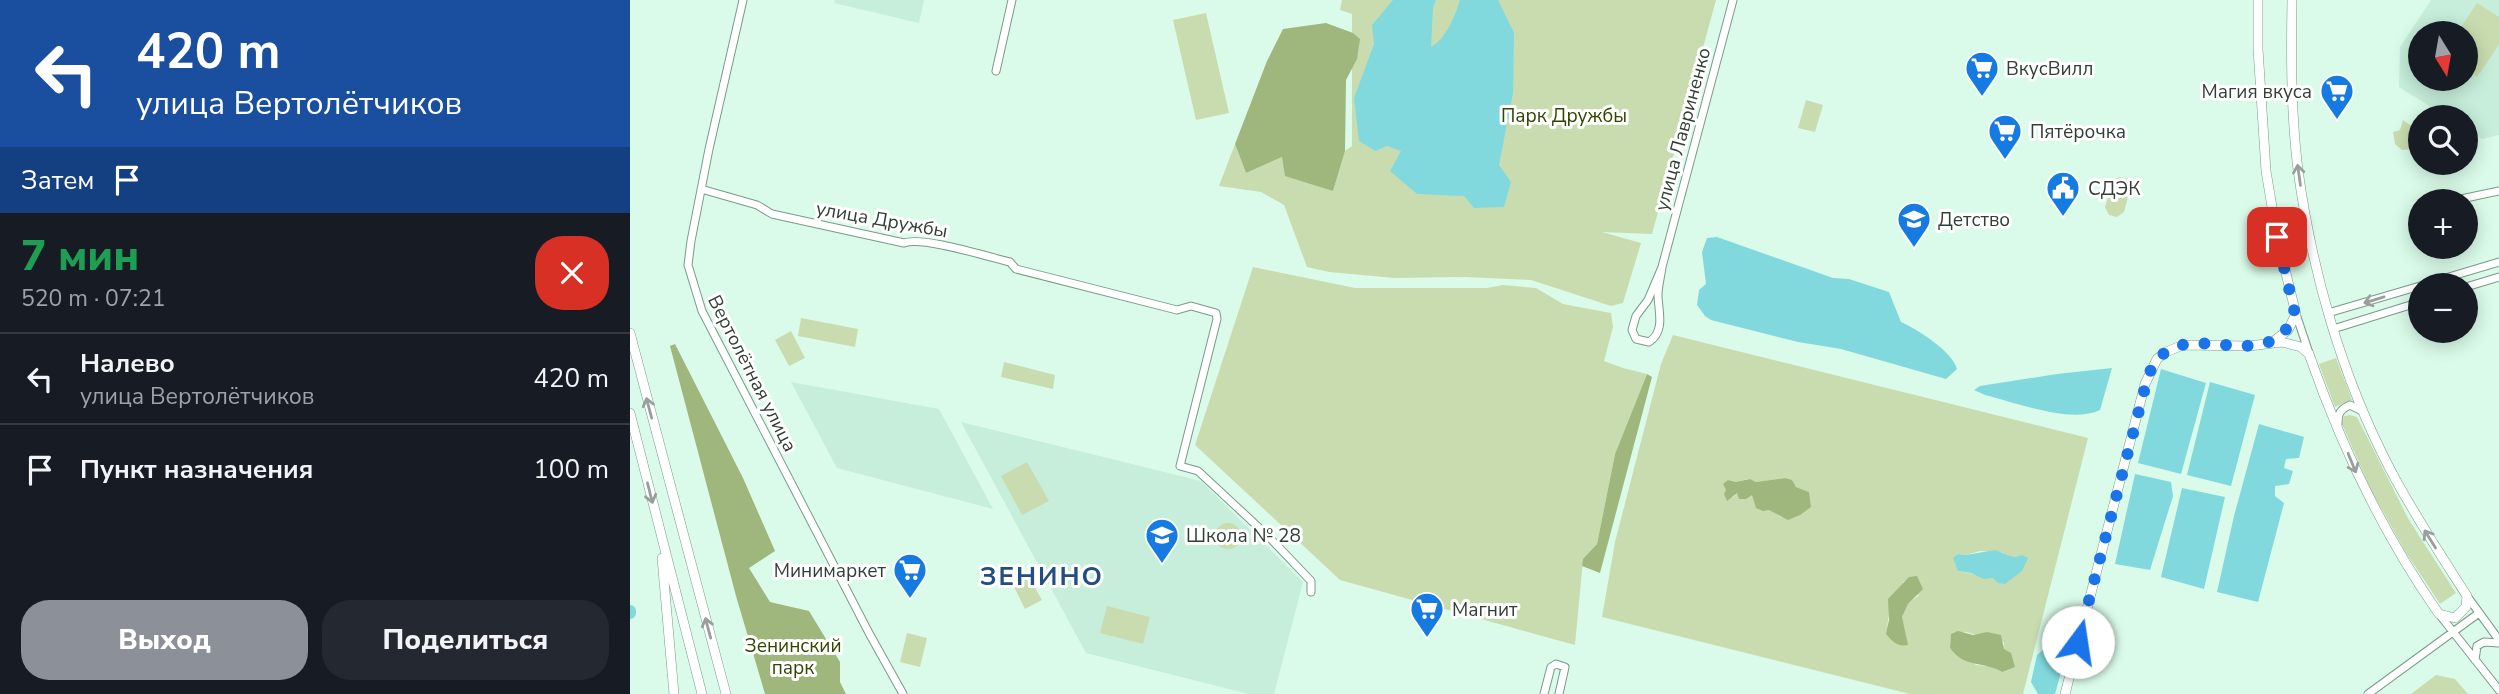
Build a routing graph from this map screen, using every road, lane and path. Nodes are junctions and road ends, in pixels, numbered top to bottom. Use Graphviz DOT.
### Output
graph roads {
  1 [pos="743,0"];
  2 [pos="1012,0"];
  3 [pos="1733,0"];
  4 [pos="2258,0"];
  5 [pos="2292,0"];
  6 [pos="996,71"];
  7 [pos="701,189"];
  8 [pos="2499,191"];
  9 [pos="2478,195"];
  10 [pos="2499,262"];
  11 [pos="1662,267"];
  12 [pos="2463,273"];
  13 [pos="2499,277"];
  14 [pos="2478,283"];
  15 [pos="2408,290"];
  16 [pos="2408,306"];
  17 [pos="2328,313"];
  18 [pos="2295,314"];
  19 [pos="2333,329"];
  20 [pos="630,333"];
  21 [pos="2273,342"];
  22 [pos="2309,354"];
  23 [pos="630,413"];
  24 [pos="2365,414"];
  25 [pos="2338,426"];
  26 [pos="659,525"];
  27 [pos="1311,592"];
  28 [pos="2466,596"];
  29 [pos="2439,614"];
  30 [pos="2479,614"];
  31 [pos="2452,632"];
  32 [pos="2499,642"];
  33 [pos="2475,661"];
  34 [pos="2499,691"];
  35 [pos="701,692"];
  36 [pos="674,694"];
  37 [pos="726,694"];
  38 [pos="904,694"];
  39 [pos="1544,694"];
  40 [pos="1559,694"];
  41 [pos="2065,694"];
  42 [pos="2368,694"];
  1 -- 7 [label="street, Вертолётная улица"];
  2 -- 6 [label="street"];
  3 -- 11 [label="street, улица Лавриненко"];
  4 -- 18 [label="main road"];
  17 -- 5 [label="main road, one-way"];
  7 -- 27 [label="street, улица Дружбы"];
  7 -- 38 [label="street, Вертолётная улица"];
  8 -- 9 [label="street"];
  10 -- 12 [label="street"];
  11 -- 11 [label="street"];
  13 -- 14 [label="street"];
  15 -- 17 [label="street, one-way"];
  16 -- 19 [label="street"];
  17 -- 19 [label="main road"];
  18 -- 21 [label="main road"];
  18 -- 22 [label="street"];
  19 -- 24 [label="main road"];
  37 -- 20 [label="main road, one-way"];
  21 -- 22 [label="main road"];
  21 -- 41 [label="main road"];
  22 -- 25 [label="main road"];
  23 -- 26 [label="main road, one-way"];
  24 -- 25 [label="street"];
  28 -- 24 [label="main road, one-way"];
  25 -- 29 [label="main road, one-way"];
  26 -- 35 [label="main road"];
  26 -- 36 [label="main road"];
  28 -- 29 [label="main road"];
  28 -- 30 [label="street"];
  29 -- 31 [label="street"];
  30 -- 31 [label="street"];
  30 -- 32 [label="street"];
  31 -- 33 [label="street"];
  31 -- 42 [label="street"];
  32 -- 33 [label="street"];
  33 -- 34 [label="street"];
  39 -- 40 [label="street"];
}
